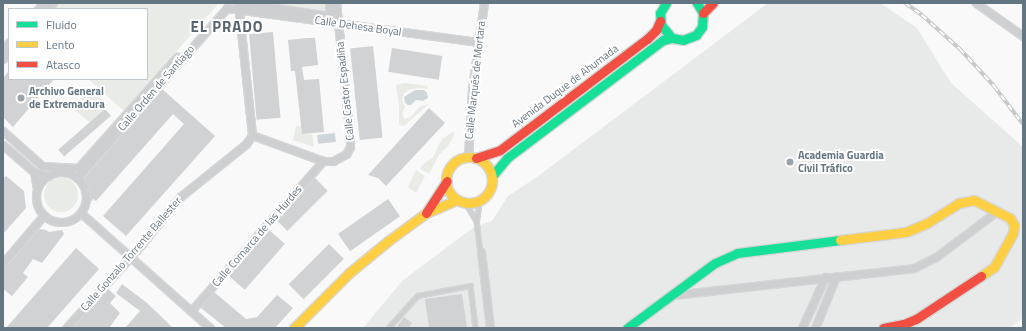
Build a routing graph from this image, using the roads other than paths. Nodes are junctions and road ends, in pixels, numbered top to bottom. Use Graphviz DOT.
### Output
graph roads {
  1 [pos="225,3"];
  2 [pos="330,3"];
  3 [pos="336,3"];
  4 [pos="484,3"];
  5 [pos="697,3"];
  6 [pos="713,3"];
  7 [pos="976,3"];
  8 [pos="240,5"];
  9 [pos="663,5"];
  10 [pos="703,13"];
  11 [pos="660,21"];
  12 [pos="338,23"];
  13 [pos="1023,35"];
  14 [pos="672,38"];
  15 [pos="478,42"];
  16 [pos="3,130"];
  17 [pos="252,135"];
  18 [pos="6,148"];
  19 [pos="3,156"];
  20 [pos="472,158"];
  21 [pos="323,161"];
  22 [pos="34,172"];
  23 [pos="48,176"];
  24 [pos="492,176"];
  25 [pos="78,178"];
  26 [pos="447,181"];
  27 [pos="37,189"];
  28 [pos="480,200"];
  29 [pos="462,201"];
  30 [pos="997,211"];
  31 [pos="81,213"];
  32 [pos="426,213"];
  33 [pos="44,216"];
  34 [pos="477,221"];
  35 [pos="481,252"];
  36 [pos="130,257"];
  37 [pos="3,263"];
  38 [pos="836,276"];
  39 [pos="825,277"];
  40 [pos="670,295"];
  41 [pos="191,311"];
  42 [pos="298,327"];
  43 [pos="66,328"];
  44 [pos="210,328"];
  45 [pos="389,328"];
  46 [pos="476,328"];
  47 [pos="490,328"];
  48 [pos="627,328"];
  49 [pos="802,328"];
  50 [pos="815,328"];
  51 [pos="884,328"];
  1 -- 16 [label="street"];
  2 -- 8 [label="street"];
  3 -- 12 [label="street, Calle Castor Espadiña"];
  4 -- 15 [label="street, Calle Marqués de Mortara"];
  5 -- 10 [label="main road"];
  6 -- 10 [label="main road"];
  7 -- 13 [label="street"];
  8 -- 12 [label="street, Calle Dehesa Boyal"];
  8 -- 17 [label="street"];
  8 -- 25 [label="street, Calle Orden de Santiago"];
  9 -- 11 [label="main road"];
  10 -- 14 [label="main road"];
  11 -- 14 [label="main road"];
  11 -- 20 [label="main road, Avenida Duque de Ahumada"];
  12 -- 15 [label="street, Calle Dehesa Boyal"];
  12 -- 21 [label="street, Calle Castor Espadiña"];
  14 -- 24 [label="main road, Avenida Duque de Ahumada"];
  15 -- 20 [label="street, Calle Marqués de Mortara"];
  17 -- 21 [label="street"];
  17 -- 36 [label="street, Calle Gonzalo Torrente Ballester"];
  18 -- 19 [label="street"];
  18 -- 22 [label="street"];
  20 -- 24 [label="main road"];
  20 -- 26 [label="main road"];
  21 -- 41 [label="street, Calle Comarca de las Hurdes"];
  22 -- 23 [label="street"];
  22 -- 27 [label="street"];
  23 -- 25 [label="street"];
  23 -- 27 [label="street"];
  24 -- 28 [label="main road"];
  25 -- 31 [label="street"];
  26 -- 29 [label="main road"];
  26 -- 32 [label="main road"];
  27 -- 33 [label="street"];
  28 -- 29 [label="main road"];
  28 -- 34 [label="lane"];
  29 -- 32 [label="main road"];
  29 -- 34 [label="lane"];
  30 -- 38 [label="street"];
  30 -- 40 [label="main road"];
  30 -- 51 [label="main road"];
  31 -- 33 [label="street"];
  31 -- 36 [label="street"];
  32 -- 42 [label="main road"];
  33 -- 37 [label="street"];
  34 -- 35 [label="lane"];
  35 -- 47 [label="street"];
  36 -- 41 [label="street"];
  36 -- 43 [label="street, Calle Gonzalo Torrente Ballester"];
  38 -- 39 [label="street"];
  38 -- 50 [label="street"];
  39 -- 40 [label="street"];
  39 -- 49 [label="street"];
  40 -- 48 [label="main road"];
  41 -- 44 [label="street"];
  45 -- 46 [label="lane"];
}
